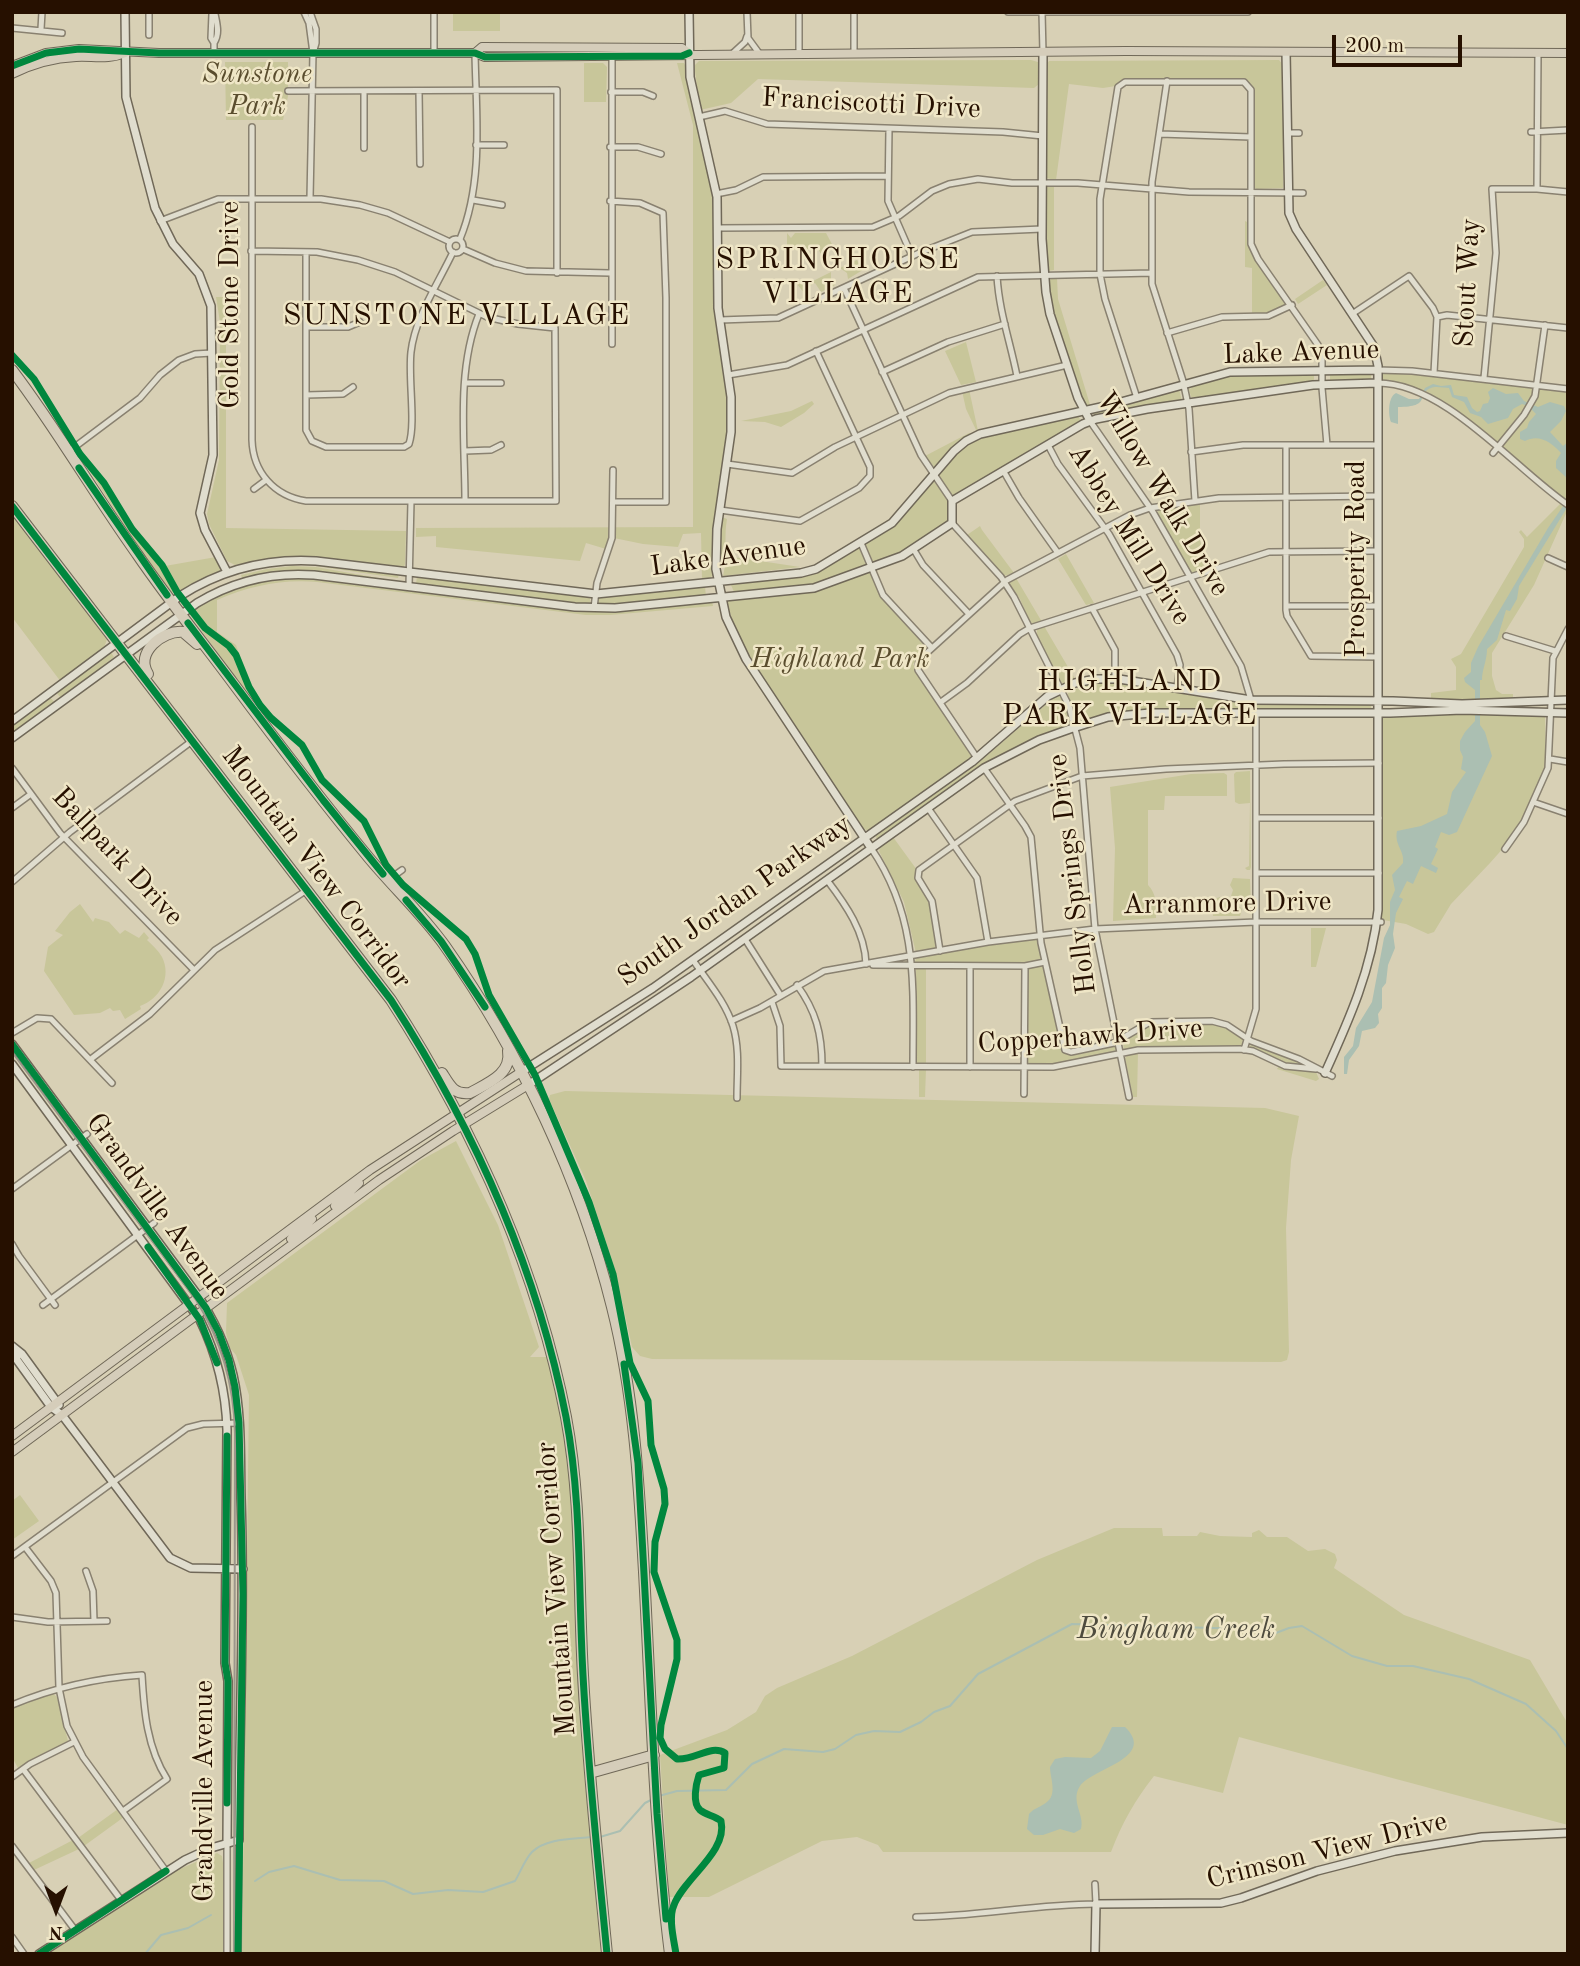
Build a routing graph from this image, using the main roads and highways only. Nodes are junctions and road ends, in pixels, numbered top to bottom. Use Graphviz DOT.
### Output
graph roads {
  1 [pos="549,45"];
  2 [pos="583,47"];
  3 [pos="645,48"];
  4 [pos="475,52"];
  5 [pos="125,53"];
  6 [pos="689,53"];
  7 [pos="1568,53"];
  8 [pos="612,56"];
  9 [pos="12,66"];
  10 [pos="12,74"];
  11 [pos="12,370"];
  12 [pos="12,506"];
  13 [pos="239,691"];
  14 [pos="223,781"];
  15 [pos="504,1040"];
  16 [pos="424,1051"];
  17 [pos="521,1072"];
  18 [pos="528,1086"];
  19 [pos="456,1114"];
  20 [pos="463,1126"];
  21 [pos="324,1212"];
  22 [pos="12,1436"];
  23 [pos="12,1452"];
  24 [pos="654,1755"];
  25 [pos="590,1773"];
  26 [pos="607,1954"];
  27 [pos="670,1954"];
  1 -- 2 [label="main road"];
  1 -- 4 [label="main road"];
  1 -- 4 [label="main road"];
  2 -- 3 [label="main road"];
  2 -- 8 [label="main road"];
  3 -- 6 [label="main road"];
  3 -- 8 [label="main road"];
  4 -- 5 [label="main road"];
  4 -- 8 [label="main road"];
  5 -- 9 [label="main road"];
  5 -- 10 [label="main road"];
  6 -- 7 [label="main road"];
  6 -- 8 [label="main road"];
  11 -- 13 [label="highway, Mountain View Corridor"];
  12 -- 14 [label="highway, Mountain View Corridor"];
  13 -- 14 [label="highway"];
  13 -- 15 [label="highway, Mountain View Corridor"];
  14 -- 16 [label="highway, Mountain View Corridor"];
  15 -- 16 [label="highway"];
  15 -- 17 [label="highway, Mountain View Corridor"];
  16 -- 19 [label="highway, Mountain View Corridor"];
  17 -- 18 [label="highway, Mountain View Corridor"];
  17 -- 19 [label="main road, South Jordan Parkway"];
  18 -- 20 [label="main road, South Jordan Parkway"];
  18 -- 24 [label="highway, Mountain View Corridor"];
  19 -- 20 [label="highway, Mountain View Corridor"];
  19 -- 21 [label="main road, South Jordan Parkway"];
  20 -- 21 [label="main road, South Jordan Parkway"];
  20 -- 25 [label="highway, Mountain View Corridor"];
  21 -- 22 [label="main road, South Jordan Parkway"];
  21 -- 23 [label="main road, South Jordan Parkway"];
  24 -- 25 [label="highway"];
  24 -- 27 [label="highway, Mountain View Corridor"];
  25 -- 26 [label="highway, Mountain View Corridor"];
}
